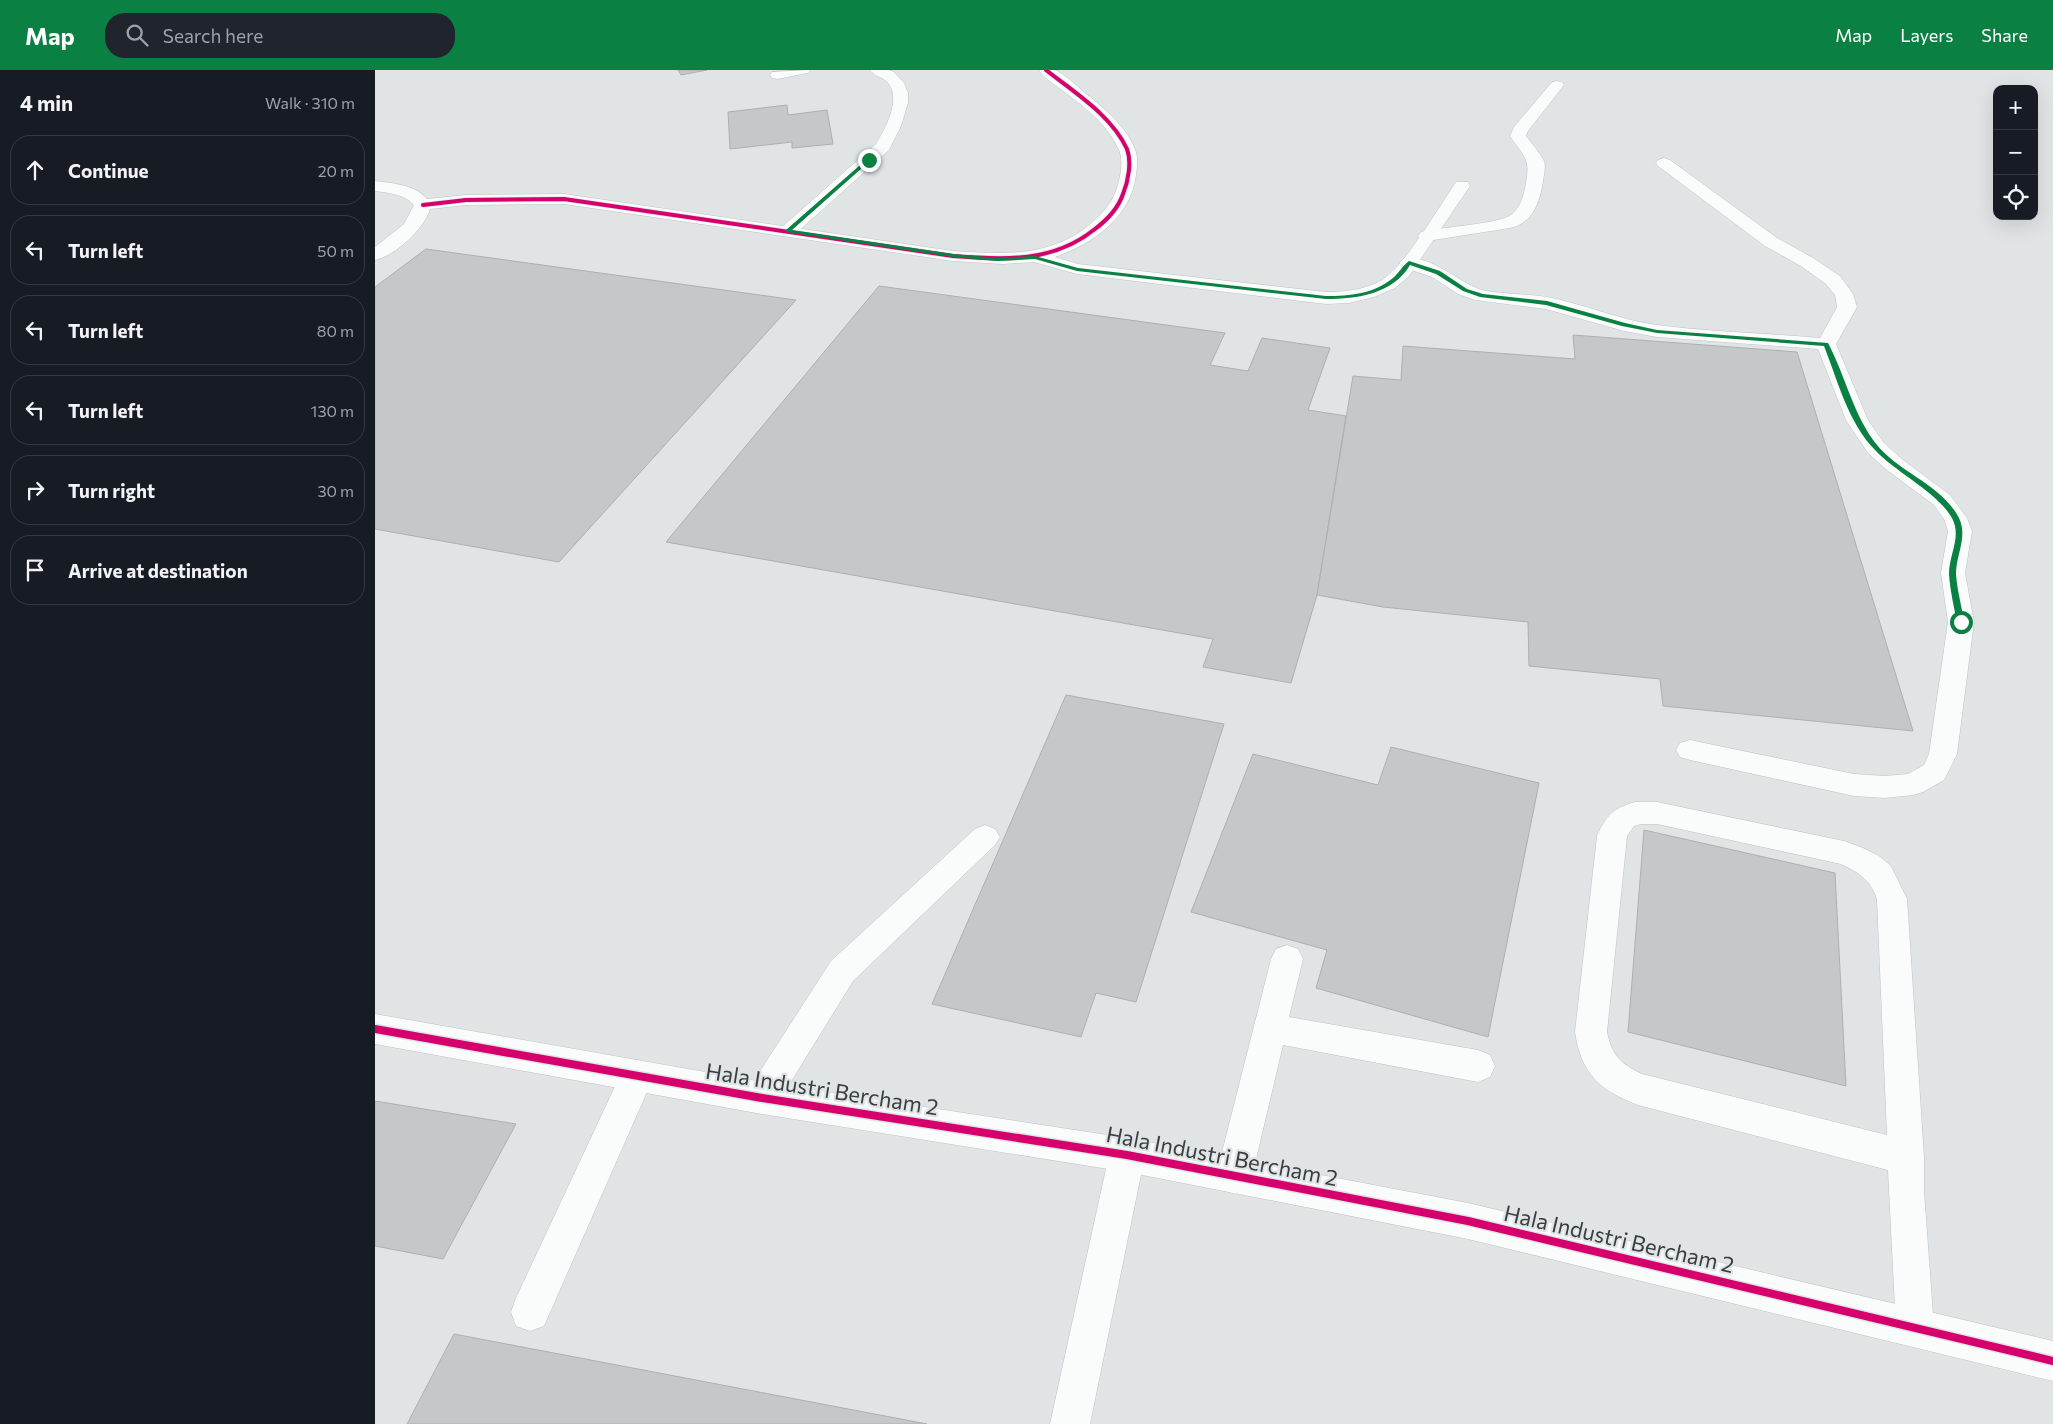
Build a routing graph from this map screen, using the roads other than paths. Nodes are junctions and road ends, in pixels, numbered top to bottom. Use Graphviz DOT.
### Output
graph roads {
  1 [pos="803,70"];
  2 [pos="877,70"];
  3 [pos="1046,70"];
  4 [pos="777,74"];
  5 [pos="1557,85"];
  6 [pos="1664,163"];
  7 [pos="380,186"];
  8 [pos="1462,186"];
  9 [pos="423,205"];
  10 [pos="788,231"];
  11 [pos="1427,236"];
  12 [pos="375,255"];
  13 [pos="1035,257"];
  14 [pos="1409,263"];
  15 [pos="1826,344"];
  16 [pos="1689,750"];
  17 [pos="985,837"];
  18 [pos="1287,959"];
  19 [pos="1270,1028"];
  20 [pos="375,1029"];
  21 [pos="1478,1066"];
  22 [pos="637,1076"];
  23 [pos="762,1098"];
  24 [pos="1127,1155"];
  25 [pos="1907,1157"];
  26 [pos="1234,1176"];
  27 [pos="530,1312"];
  28 [pos="1915,1328"];
  29 [pos="2053,1361"];
  30 [pos="1070,1424"];
  1 -- 4 [label="street"];
  2 -- 10 [label="street"];
  3 -- 13 [label="street"];
  5 -- 11 [label="street"];
  6 -- 15 [label="street"];
  7 -- 9 [label="street"];
  8 -- 11 [label="street"];
  9 -- 10 [label="street"];
  9 -- 12 [label="street"];
  10 -- 13 [label="street"];
  11 -- 14 [label="street"];
  13 -- 14 [label="street"];
  14 -- 15 [label="street"];
  15 -- 16 [label="street"];
  17 -- 23 [label="street"];
  18 -- 19 [label="street"];
  19 -- 21 [label="street"];
  19 -- 26 [label="street"];
  20 -- 22 [label="street, Hala Industri Bercham 2"];
  22 -- 23 [label="street, Hala Industri Bercham 2"];
  22 -- 27 [label="street"];
  23 -- 24 [label="street, Hala Industri Bercham 2"];
  24 -- 26 [label="street, Hala Industri Bercham 2"];
  24 -- 30 [label="street"];
  25 -- 25 [label="street"];
  25 -- 28 [label="street"];
  26 -- 28 [label="street, Hala Industri Bercham 2"];
  28 -- 29 [label="street, Hala Industri Bercham 2"];
}
